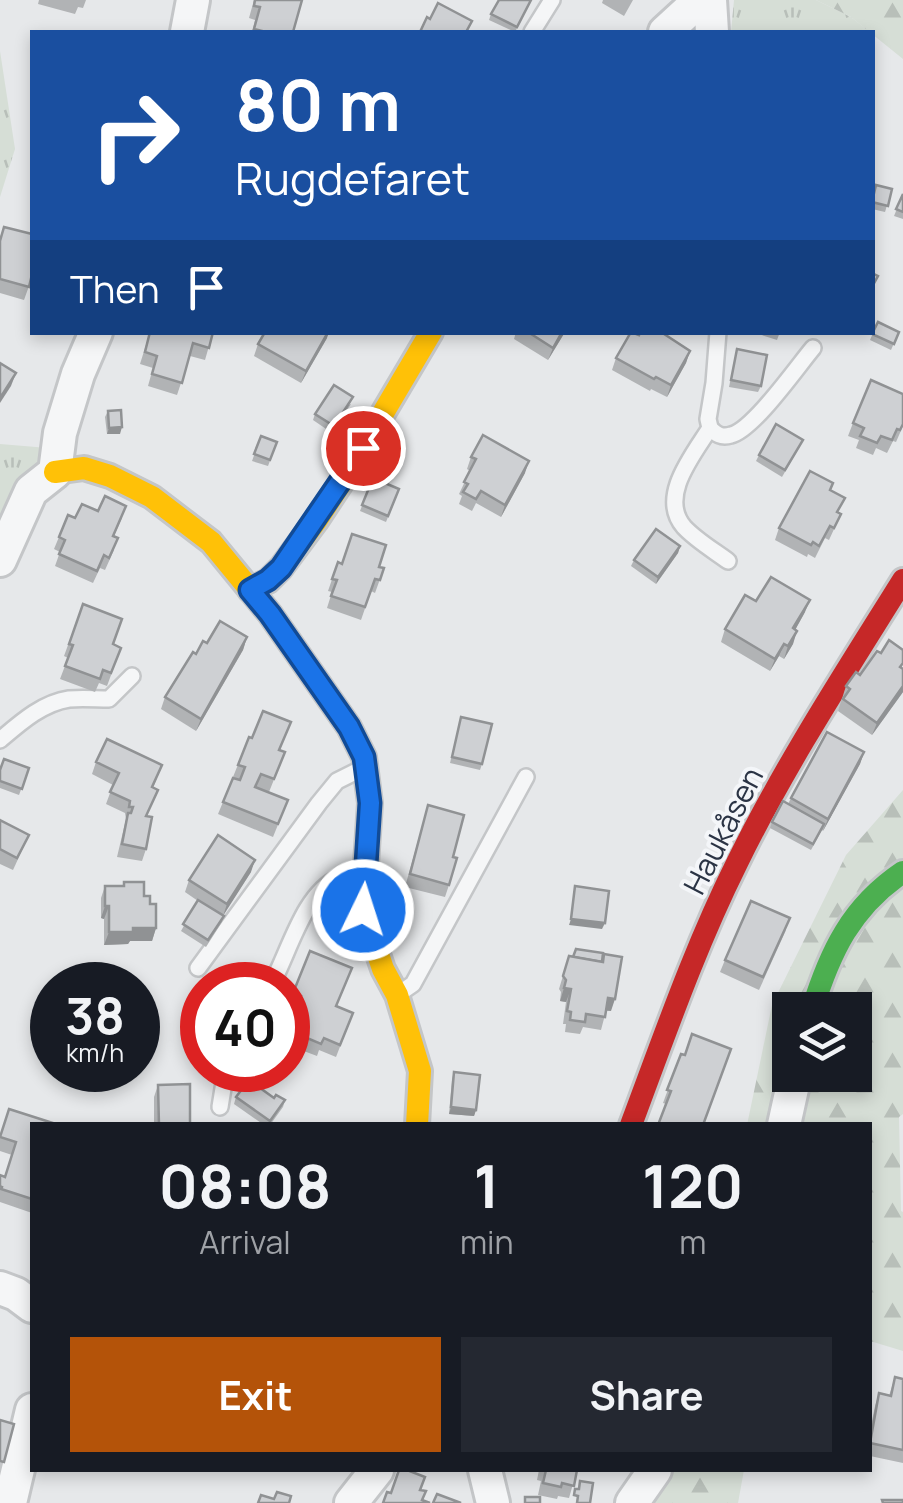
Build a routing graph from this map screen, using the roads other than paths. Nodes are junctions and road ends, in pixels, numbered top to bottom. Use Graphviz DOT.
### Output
graph roads {
  1 [pos="193,0"];
  2 [pos="552,0"];
  3 [pos="700,0"];
  4 [pos="710,0"];
  5 [pos="187,30"];
  6 [pos="533,30"];
  7 [pos="667,30"];
  8 [pos="712,30"];
  9 [pos="95,335"];
  10 [pos="429,335"];
  11 [pos="718,335"];
  12 [pos="813,348"];
  13 [pos="710,428"];
  14 [pos="54,472"];
  15 [pos="0,560"];
  16 [pos="728,561"];
  17 [pos="903,580"];
  18 [pos="250,590"];
  19 [pos="132,676"];
  20 [pos="0,740"];
  21 [pos="365,768"];
  22 [pos="526,776"];
  23 [pos="365,872"];
  24 [pos="903,872"];
  25 [pos="202,962"];
  26 [pos="284,962"];
  27 [pos="817,992"];
  28 [pos="396,995"];
  29 [pos="223,1092"];
  30 [pos="792,1092"];
  31 [pos="220,1108"];
  32 [pos="416,1122"];
  33 [pos="632,1122"];
  34 [pos="785,1122"];
  35 [pos="0,1288"];
  36 [pos="30,1304"];
  37 [pos="30,1418"];
  38 [pos="375,1472"];
  39 [pos="484,1472"];
  40 [pos="654,1472"];
  41 [pos="10,1503"];
  42 [pos="350,1503"];
  43 [pos="492,1503"];
  44 [pos="632,1503"];
  1 -- 5 [label="street"];
  2 -- 6 [label="lane"];
  3 -- 7 [label="street"];
  4 -- 8 [label="street"];
  9 -- 14 [label="street"];
  10 -- 18 [label="street"];
  11 -- 13 [label="lane"];
  12 -- 13 [label="lane"];
  13 -- 16 [label="lane"];
  14 -- 15 [label="street"];
  14 -- 18 [label="street"];
  17 -- 33 [label="street, Haukåsen"];
  18 -- 21 [label="street"];
  19 -- 20 [label="lane"];
  21 -- 23 [label="street"];
  21 -- 25 [label="lane"];
  22 -- 28 [label="lane"];
  23 -- 26 [label="lane"];
  23 -- 28 [label="street"];
  24 -- 27 [label="street"];
  28 -- 32 [label="street"];
  29 -- 31 [label="lane"];
  30 -- 34 [label="street"];
  35 -- 36 [label="street"];
  37 -- 41 [label="street"];
  38 -- 42 [label="street"];
  39 -- 43 [label="street"];
  40 -- 44 [label="street"];
}
